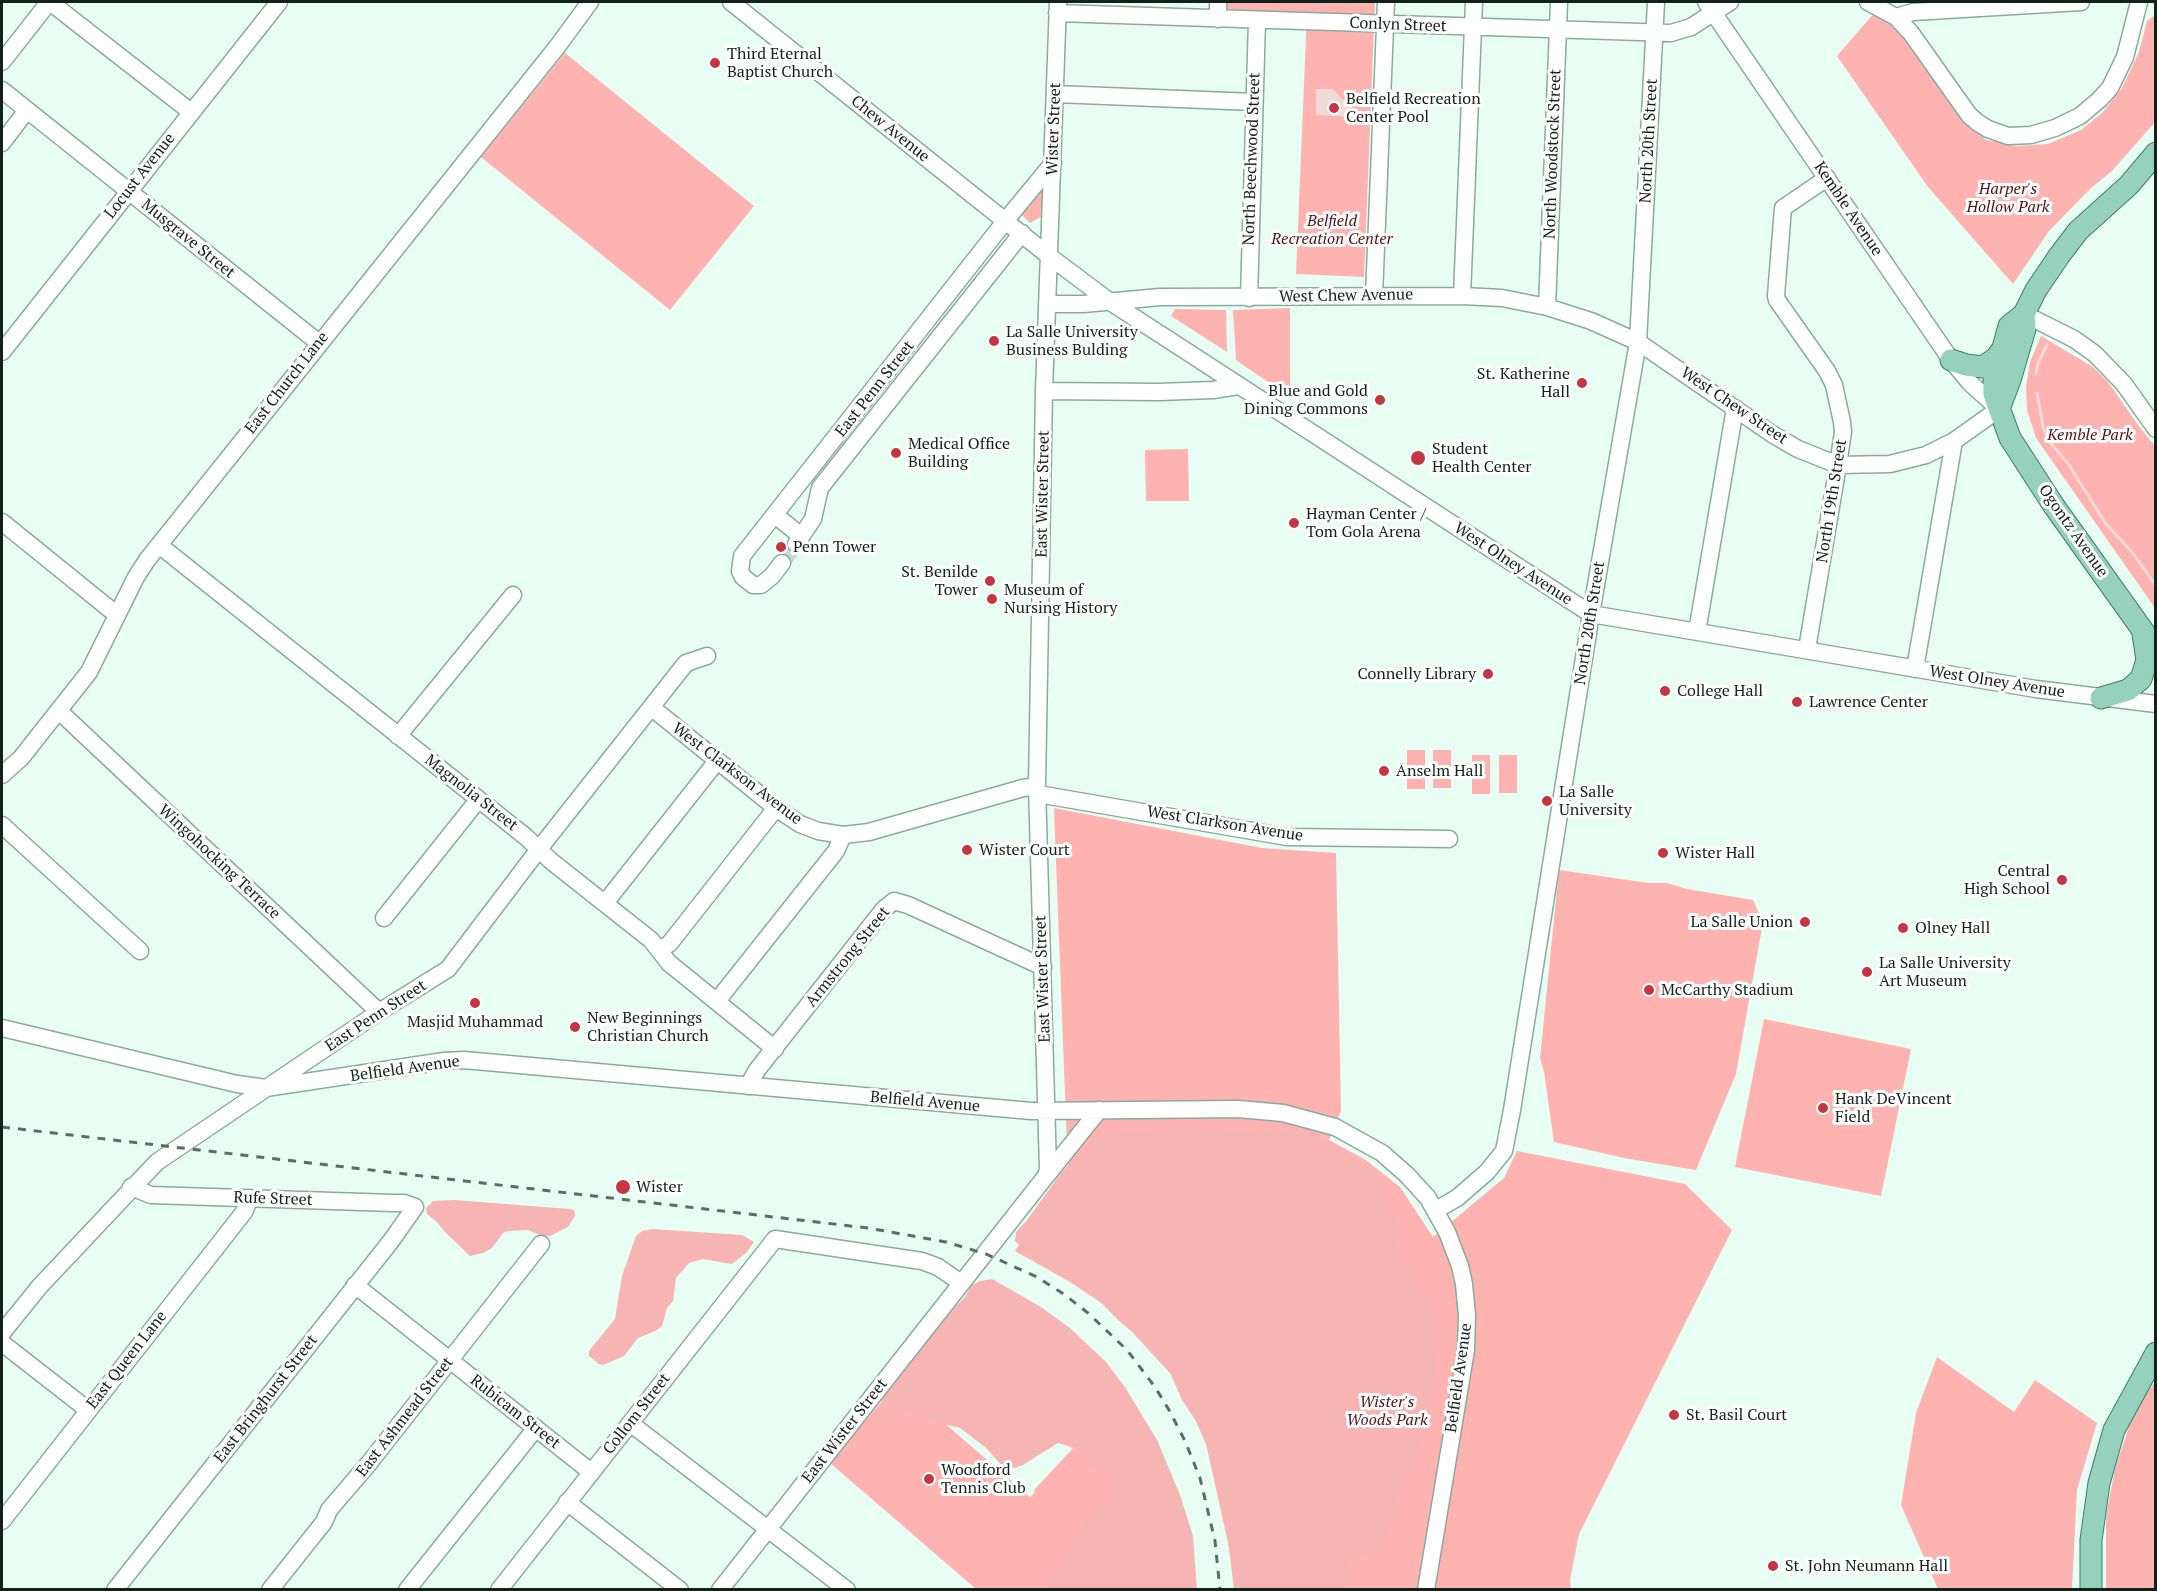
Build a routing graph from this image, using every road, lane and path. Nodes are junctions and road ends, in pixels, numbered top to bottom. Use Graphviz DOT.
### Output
graph roads {
  1 [pos="50,2"];
  2 [pos="279,2"];
  3 [pos="590,2"];
  4 [pos="731,2"];
  5 [pos="1218,2"];
  6 [pos="1386,2"];
  7 [pos="1474,2"];
  8 [pos="1560,2"];
  9 [pos="1656,2"];
  10 [pos="1730,2"];
  11 [pos="1868,2"];
  12 [pos="2081,2"];
  13 [pos="2139,2"];
  14 [pos="1709,6"];
  15 [pos="1058,7"];
  16 [pos="1896,17"];
  17 [pos="1218,19"];
  18 [pos="1257,21"];
  19 [pos="1385,25"];
  20 [pos="1473,27"];
  21 [pos="1558,30"];
  22 [pos="1655,33"];
  23 [pos="2,62"];
  24 [pos="2,90"];
  25 [pos="1056,94"];
  26 [pos="1254,102"];
  27 [pos="27,110"];
  28 [pos="191,112"];
  29 [pos="2,142"];
  30 [pos="2156,153"];
  31 [pos="1053,163"];
  32 [pos="1827,178"];
  33 [pos="128,191"];
  34 [pos="1006,220"];
  35 [pos="1022,233"];
  36 [pos="1049,256"];
  37 [pos="1374,296"];
  38 [pos="1462,296"];
  39 [pos="1249,297"];
  40 [pos="1108,301"];
  41 [pos="1047,304"];
  42 [pos="1547,307"];
  43 [pos="2024,314"];
  44 [pos="1638,342"];
  45 [pos="319,343"];
  46 [pos="2001,351"];
  47 [pos="2,352"];
  48 [pos="1951,360"];
  49 [pos="1238,386"];
  50 [pos="1044,391"];
  51 [pos="1735,408"];
  52 [pos="1999,410"];
  53 [pos="2153,416"];
  54 [pos="1954,441"];
  55 [pos="1838,465"];
  56 [pos="775,515"];
  57 [pos="2,522"];
  58 [pos="159,545"];
  59 [pos="782,563"];
  60 [pos="513,595"];
  61 [pos="1591,614"];
  62 [pos="117,615"];
  63 [pos="2142,630"];
  64 [pos="1697,632"];
  65 [pos="1807,649"];
  66 [pos="2156,649"];
  67 [pos="707,656"];
  68 [pos="1915,669"];
  69 [pos="2101,698"];
  70 [pos="2156,704"];
  71 [pos="651,707"];
  72 [pos="58,711"];
  73 [pos="398,736"];
  74 [pos="717,761"];
  75 [pos="2,775"];
  76 [pos="1038,790"];
  77 [pos="478,800"];
  78 [pos="776,808"];
  79 [pos="2,825"];
  80 [pos="843,835"];
  81 [pos="1449,839"];
  82 [pos="539,849"];
  83 [pos="606,903"];
  84 [pos="384,918"];
  85 [pos="660,950"];
  86 [pos="140,951"];
  87 [pos="1043,967"];
  88 [pos="717,1002"];
  89 [pos="379,1012"];
  90 [pos="2,1028"];
  91 [pos="775,1048"];
  92 [pos="748,1086"];
  93 [pos="266,1089"];
  94 [pos="1100,1110"];
  95 [pos="1047,1112"];
  96 [pos="1046,1176"];
  97 [pos="131,1187"];
  98 [pos="250,1198"];
  99 [pos="415,1207"];
  100 [pos="1436,1210"];
  101 [pos="541,1244"];
  102 [pos="962,1283"];
  103 [pos="355,1286"];
  104 [pos="2,1333"];
  105 [pos="2,1343"];
  106 [pos="2156,1353"];
  107 [pos="450,1360"];
  108 [pos="88,1410"];
  109 [pos="630,1423"];
  110 [pos="536,1428"];
  111 [pos="591,1472"];
  112 [pos="567,1502"];
  113 [pos="2,1521"];
  114 [pos="768,1528"];
  115 [pos="116,1590"];
  116 [pos="270,1590"];
  117 [pos="407,1590"];
  118 [pos="499,1590"];
  119 [pos="680,1590"];
  120 [pos="720,1590"];
  121 [pos="847,1590"];
  122 [pos="1426,1590"];
  123 [pos="2091,1590"];
  1 -- 23 [label="street"];
  1 -- 28 [label="street"];
  2 -- 28 [label="street, Locust Avenue"];
  3 -- 45 [label="street, East Church Lane"];
  4 -- 34 [label="street, Chew Avenue"];
  5 -- 17 [label="street"];
  6 -- 19 [label="street"];
  7 -- 20 [label="street"];
  8 -- 21 [label="street, North Woodstock Street"];
  9 -- 22 [label="street, North 20th Street"];
  10 -- 14 [label="street, Conlyn Street"];
  11 -- 16 [label="street"];
  12 -- 16 [label="street"];
  13 -- 16 [label="street"];
  14 -- 22 [label="street, Conlyn Street"];
  14 -- 32 [label="street, Kemble Avenue"];
  15 -- 17 [label="street, Conlyn Street"];
  15 -- 25 [label="street, Wister Street"];
  17 -- 18 [label="street, Conlyn Street"];
  18 -- 19 [label="street, Conlyn Street"];
  18 -- 26 [label="street, North Beechwood Street"];
  19 -- 20 [label="street, Conlyn Street"];
  19 -- 37 [label="street"];
  20 -- 21 [label="street, Conlyn Street"];
  20 -- 38 [label="street"];
  21 -- 22 [label="street, Conlyn Street"];
  21 -- 42 [label="street, North Woodstock Street"];
  22 -- 44 [label="street, North 20th Street"];
  24 -- 27 [label="street, Musgrave Street"];
  25 -- 26 [label="street"];
  25 -- 31 [label="street, Wister Street"];
  26 -- 39 [label="street, North Beechwood Street"];
  27 -- 29 [label="street"];
  27 -- 33 [label="street, Musgrave Street"];
  28 -- 33 [label="street, Locust Avenue"];
  30 -- 43 [label="main road, Ogontz Avenue"];
  31 -- 34 [label="street, East Penn Street"];
  31 -- 36 [label="street, Wister Street"];
  32 -- 48 [label="street, Kemble Avenue"];
  32 -- 55 [label="street, North 19th Street"];
  33 -- 45 [label="street, Musgrave Street"];
  33 -- 47 [label="street, Locust Avenue"];
  34 -- 35 [label="street, Chew Avenue"];
  34 -- 56 [label="street, East Penn Street"];
  35 -- 36 [label="street, Chew Avenue"];
  35 -- 56 [label="street, East Penn Street"];
  36 -- 40 [label="street, West Olney Avenue"];
  36 -- 41 [label="street, East Wister Street"];
  37 -- 38 [label="street, West Chew Avenue"];
  37 -- 39 [label="street, West Chew Avenue"];
  38 -- 42 [label="street, West Chew Avenue"];
  39 -- 40 [label="street, West Chew Avenue"];
  40 -- 41 [label="street, West Chew Avenue"];
  40 -- 49 [label="street, West Olney Avenue"];
  41 -- 50 [label="street, East Wister Street"];
  42 -- 44 [label="street, West Chew Avenue"];
  43 -- 46 [label="main road, Ogontz Avenue"];
  43 -- 52 [label="main road, Ogontz Avenue"];
  43 -- 53 [label="street"];
  44 -- 51 [label="street, West Chew Street"];
  44 -- 61 [label="street, North 20th Street"];
  45 -- 58 [label="street, East Church Lane"];
  46 -- 48 [label="main road"];
  46 -- 52 [label="main road, Ogontz Avenue"];
  48 -- 52 [label="street, Kemble Avenue"];
  49 -- 50 [label="street"];
  49 -- 61 [label="street, West Olney Avenue"];
  50 -- 76 [label="street, East Wister Street"];
  51 -- 55 [label="street, West Chew Street"];
  51 -- 64 [label="street"];
  52 -- 54 [label="street, West Chew Street"];
  52 -- 63 [label="main road, Ogontz Avenue"];
  54 -- 55 [label="street, West Chew Street"];
  54 -- 68 [label="street"];
  55 -- 65 [label="street, North 19th Street"];
  56 -- 59 [label="street, East Penn Street"];
  57 -- 62 [label="street"];
  58 -- 62 [label="street, East Church Lane"];
  58 -- 73 [label="street, Magnolia Street"];
  60 -- 73 [label="street"];
  61 -- 64 [label="street, West Olney Avenue"];
  61 -- 100 [label="street, North 20th Street"];
  62 -- 72 [label="street, East Church Lane"];
  63 -- 66 [label="main road, Ogontz Avenue"];
  63 -- 69 [label="main road"];
  64 -- 65 [label="street, West Olney Avenue"];
  65 -- 68 [label="street, West Olney Avenue"];
  67 -- 71 [label="street, East Penn Street"];
  68 -- 69 [label="street, West Olney Avenue"];
  69 -- 70 [label="street, West Olney Avenue"];
  71 -- 74 [label="street, West Clarkson Avenue"];
  71 -- 82 [label="street, East Penn Street"];
  72 -- 75 [label="street, East Church Lane"];
  72 -- 89 [label="street, Wingohocking Terrace"];
  73 -- 77 [label="street, Magnolia Street"];
  74 -- 78 [label="street, West Clarkson Avenue"];
  74 -- 83 [label="street"];
  76 -- 80 [label="street, West Clarkson Avenue"];
  76 -- 81 [label="street, West Clarkson Avenue"];
  76 -- 87 [label="street, East Wister Street"];
  77 -- 82 [label="street, Magnolia Street"];
  77 -- 84 [label="street"];
  78 -- 80 [label="street, West Clarkson Avenue"];
  78 -- 85 [label="street"];
  79 -- 86 [label="street"];
  80 -- 88 [label="street"];
  82 -- 83 [label="street, Magnolia Street"];
  82 -- 89 [label="street, East Penn Street"];
  83 -- 85 [label="street, Magnolia Street"];
  85 -- 88 [label="street, Magnolia Street"];
  87 -- 91 [label="street, Armstrong Street"];
  87 -- 95 [label="street, East Wister Street"];
  88 -- 91 [label="street, Magnolia Street"];
  89 -- 93 [label="street, East Penn Street"];
  90 -- 93 [label="street, Belfield Avenue"];
  91 -- 92 [label="street, Armstrong Street"];
  92 -- 93 [label="street, Belfield Avenue"];
  92 -- 95 [label="street, Belfield Avenue"];
  93 -- 97 [label="street, East Penn Street"];
  94 -- 95 [label="street, Belfield Avenue"];
  94 -- 96 [label="street"];
  94 -- 100 [label="street, Belfield Avenue"];
  95 -- 96 [label="street, East Wister Street"];
  96 -- 102 [label="street, East Wister Street"];
  97 -- 98 [label="street, Rufe Street"];
  97 -- 104 [label="street, East Penn Street"];
  98 -- 99 [label="street, Rufe Street"];
  98 -- 108 [label="street, East Queen Lane"];
  99 -- 103 [label="street, East Bringhurst Street"];
  100 -- 122 [label="street, Belfield Avenue"];
  101 -- 107 [label="street, East Ashmead Street"];
  102 -- 109 [label="street, Collom Street"];
  102 -- 114 [label="street, East Wister Street"];
  103 -- 107 [label="street, Rubicam Street"];
  103 -- 115 [label="street, East Bringhurst Street"];
  105 -- 108 [label="street"];
  106 -- 123 [label="main road"];
  107 -- 110 [label="street, Rubicam Street"];
  107 -- 116 [label="street, East Ashmead Street"];
  108 -- 113 [label="street, East Queen Lane"];
  109 -- 111 [label="street, Collom Street"];
  109 -- 114 [label="street"];
  110 -- 111 [label="street, Rubicam Street"];
  110 -- 117 [label="street"];
  111 -- 112 [label="street, Collom Street"];
  112 -- 118 [label="street, Collom Street"];
  112 -- 119 [label="street"];
  114 -- 120 [label="street, East Wister Street"];
  114 -- 121 [label="street"];
}
